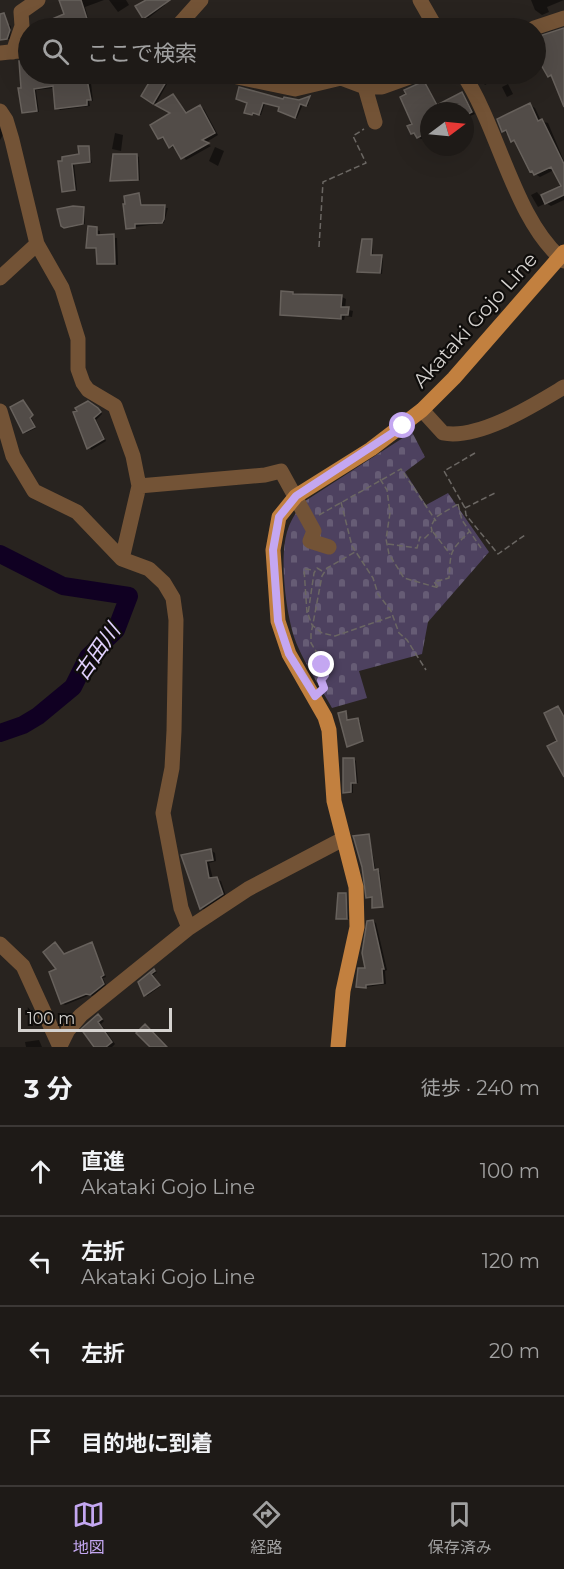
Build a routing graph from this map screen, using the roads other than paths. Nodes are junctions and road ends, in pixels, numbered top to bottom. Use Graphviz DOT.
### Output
graph roads {
  1 [pos="38,0"];
  2 [pos="201,0"];
  3 [pos="420,0"];
  4 [pos="21,18"];
  5 [pos="185,18"];
  6 [pos="430,18"];
  7 [pos="564,18"];
  8 [pos="546,24"];
  9 [pos="271,84"];
  10 [pos="316,84"];
  11 [pos="357,84"];
  12 [pos="390,84"];
  13 [pos="470,84"];
  14 [pos="365,87"];
  15 [pos="0,111"];
  16 [pos="375,122"];
  17 [pos="37,244"];
  18 [pos="562,257"];
  19 [pos="0,278"];
  20 [pos="564,387"];
  21 [pos="422,410"];
  22 [pos="0,411"];
  23 [pos="139,486"];
  24 [pos="296,496"];
  25 [pos="329,547"];
  26 [pos="122,559"];
  27 [pos="343,839"];
  28 [pos="189,928"];
  29 [pos="0,944"];
  30 [pos="60,1046"];
  31 [pos="338,1047"];
  1 -- 4 [label="street"];
  2 -- 5 [label="street"];
  3 -- 6 [label="street"];
  7 -- 8 [label="street"];
  9 -- 10 [label="street"];
  11 -- 14 [label="street"];
  12 -- 14 [label="street"];
  13 -- 18 [label="street"];
  14 -- 16 [label="street"];
  15 -- 17 [label="street"];
  17 -- 19 [label="street"];
  17 -- 23 [label="street"];
  18 -- 21 [label="main road, Akataki Gojo Line"];
  20 -- 21 [label="street"];
  21 -- 24 [label="main road, Akataki Gojo Line"];
  22 -- 26 [label="street"];
  23 -- 24 [label="street"];
  23 -- 26 [label="street"];
  24 -- 25 [label="street"];
  24 -- 27 [label="main road, Akataki Gojo Line"];
  26 -- 28 [label="street"];
  27 -- 28 [label="street"];
  27 -- 31 [label="main road, Akataki Gojo Line"];
  28 -- 30 [label="street"];
  29 -- 30 [label="street"];
}
